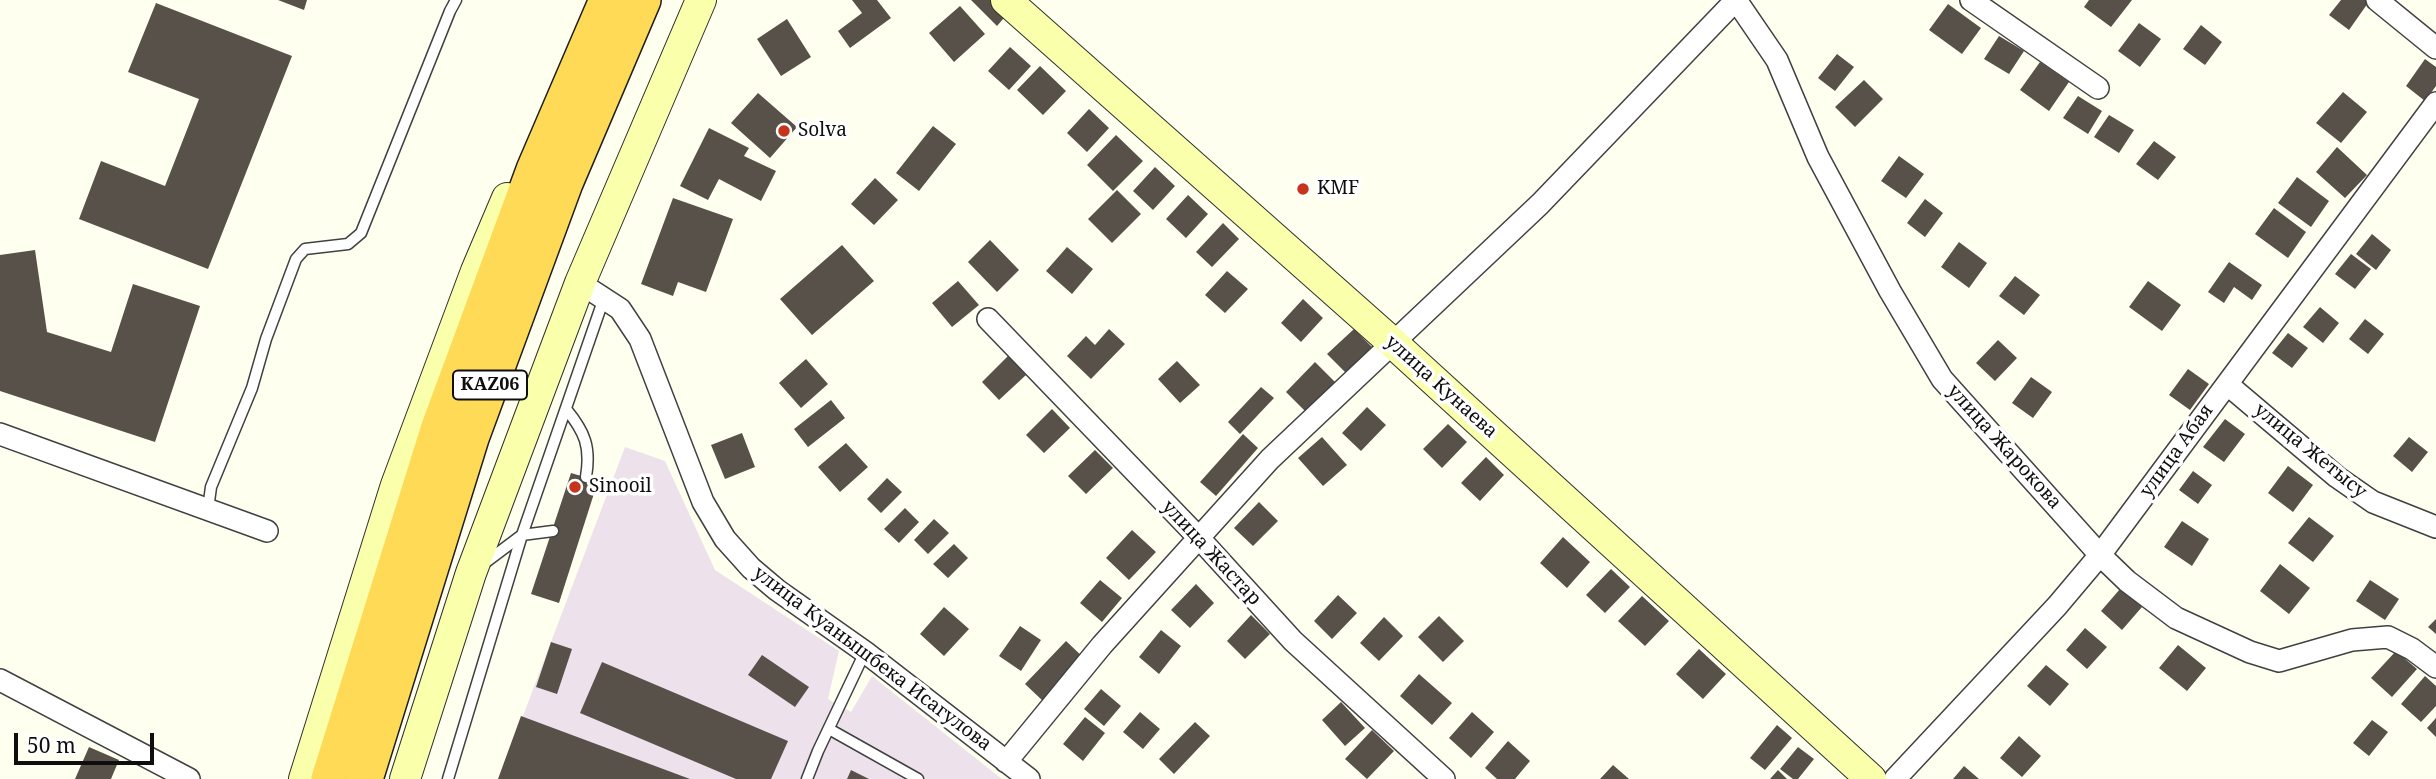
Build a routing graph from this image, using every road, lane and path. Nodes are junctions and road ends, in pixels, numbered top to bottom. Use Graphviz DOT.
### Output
graph roads {
  1 [pos="457,0"];
  2 [pos="588,0"];
  3 [pos="607,0"];
  4 [pos="643,0"];
  5 [pos="686,0"];
  6 [pos="701,0"];
  7 [pos="1006,0"];
  8 [pos="1736,0"];
  9 [pos="1971,0"];
  10 [pos="2377,0"];
  11 [pos="686,31"];
  12 [pos="2436,48"];
  13 [pos="2098,88"];
  14 [pos="2436,103"];
  15 [pos="592,291"];
  16 [pos="988,319"];
  17 [pos="1394,344"];
  18 [pos="2227,384"];
  19 [pos="566,409"];
  20 [pos="0,434"];
  21 [pos="586,477"];
  22 [pos="208,509"];
  23 [pos="2436,527"];
  24 [pos="267,531"];
  25 [pos="553,531"];
  26 [pos="522,535"];
  27 [pos="1199,538"];
  28 [pos="2101,555"];
  29 [pos="471,573"];
  30 [pos="865,652"];
  31 [pos="2436,667"];
  32 [pos="0,680"];
  33 [pos="828,729"];
  34 [pos="1006,762"];
  35 [pos="189,779"];
  36 [pos="304,779"];
  37 [pos="329,779"];
  38 [pos="365,779"];
  39 [pos="405,779"];
  40 [pos="448,779"];
  41 [pos="807,779"];
  42 [pos="918,779"];
  43 [pos="1029,779"];
  44 [pos="1444,779"];
  45 [pos="1871,779"];
  46 [pos="1895,779"];
  1 -- 22 [label="lane"];
  2 -- 36 [label="main road"];
  3 -- 37 [label="highway, KАZ06"];
  4 -- 38 [label="highway, KАZ06"];
  5 -- 11 [label="main road"];
  6 -- 11 [label="main road"];
  7 -- 17 [label="main road, улица Кунаева"];
  8 -- 17 [label="street"];
  8 -- 28 [label="street, улица Жарокова"];
  9 -- 13 [label="street"];
  10 -- 12 [label="street"];
  11 -- 15 [label="main road"];
  14 -- 18 [label="street, улица Абая"];
  15 -- 19 [label="lane"];
  15 -- 29 [label="main road"];
  15 -- 30 [label="street, улица Куанышбека Исагулова"];
  16 -- 27 [label="street, улица Жастар"];
  17 -- 27 [label="street"];
  17 -- 45 [label="main road, улица Кунаева"];
  18 -- 23 [label="street, улица Жетысу"];
  18 -- 28 [label="street, улица Абая"];
  19 -- 21 [label="lane"];
  19 -- 26 [label="lane"];
  20 -- 22 [label="street"];
  22 -- 24 [label="street"];
  25 -- 26 [label="lane"];
  26 -- 29 [label="lane"];
  26 -- 40 [label="lane"];
  27 -- 34 [label="street"];
  27 -- 44 [label="street, улица Жастар"];
  28 -- 31 [label="street, улица Жарокова"];
  28 -- 46 [label="street, улица Абая"];
  29 -- 39 [label="main road"];
  30 -- 33 [label="lane"];
  30 -- 34 [label="street, улица Куанышбека Исагулова"];
  32 -- 35 [label="street"];
  33 -- 41 [label="lane"];
  33 -- 42 [label="lane"];
  34 -- 43 [label="street, улица Куанышбека Исагулова"];
}
